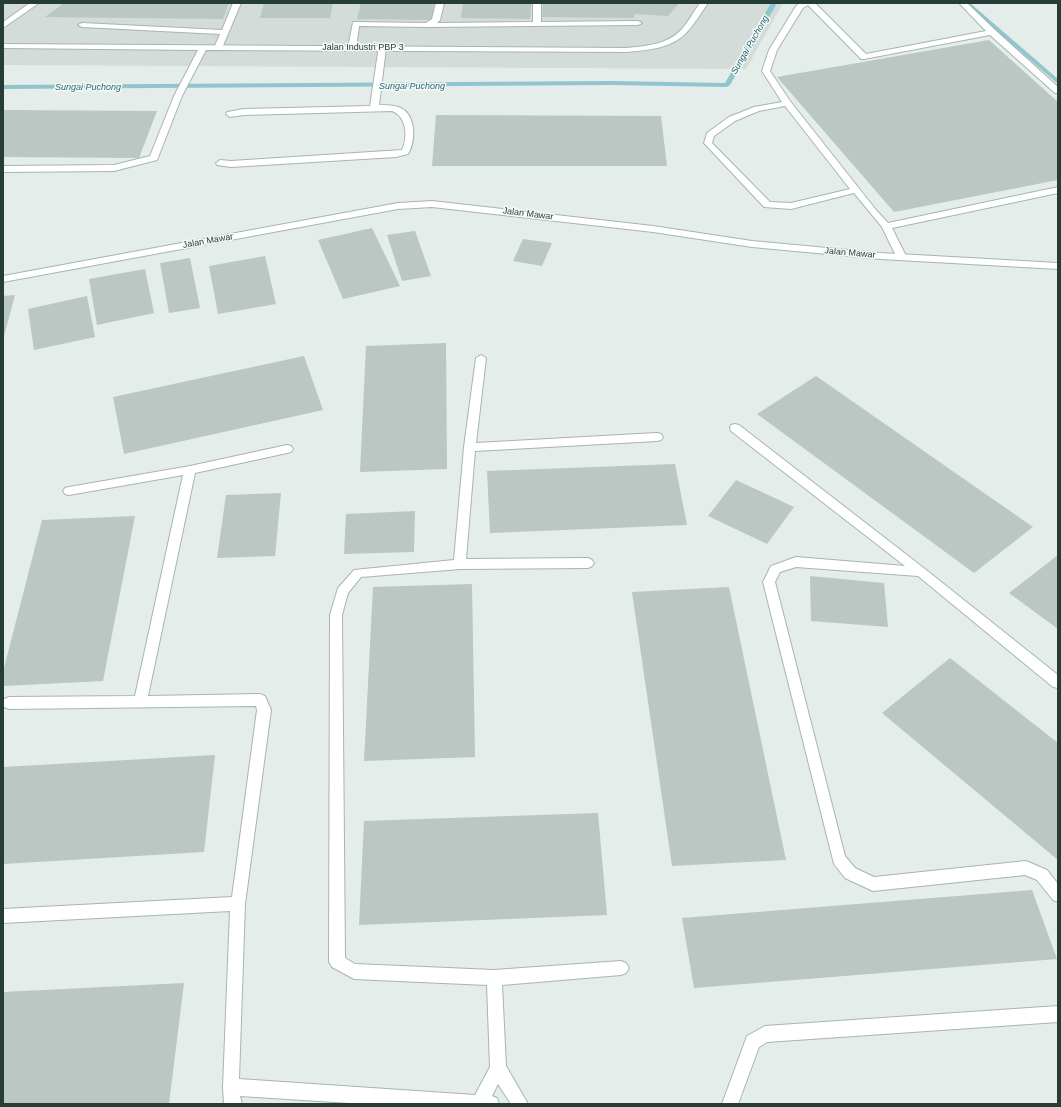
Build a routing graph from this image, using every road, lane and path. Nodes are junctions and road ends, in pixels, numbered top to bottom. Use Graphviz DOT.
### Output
graph roads {
  1 [pos="35,3"];
  2 [pos="237,3"];
  3 [pos="440,3"];
  4 [pos="537,3"];
  5 [pos="704,3"];
  6 [pos="806,3"];
  7 [pos="811,3"];
  8 [pos="963,3"];
  9 [pos="638,23"];
  10 [pos="537,24"];
  11 [pos="82,25"];
  12 [pos="427,25"];
  13 [pos="3,26"];
  14 [pos="225,32"];
  15 [pos="992,32"];
  16 [pos="3,46"];
  17 [pos="203,48"];
  18 [pos="218,48"];
  19 [pos="352,48"];
  20 [pos="382,48"];
  21 [pos="1058,91"];
  22 [pos="787,103"];
  23 [pos="374,108"];
  24 [pos="230,114"];
  25 [pos="220,163"];
  26 [pos="3,169"];
  27 [pos="856,190"];
  28 [pos="1058,190"];
  29 [pos="886,226"];
  30 [pos="902,256"];
  31 [pos="1058,266"];
  32 [pos="3,279"];
  33 [pos="481,358"];
  34 [pos="735,428"];
  35 [pos="657,437"];
  36 [pos="470,447"];
  37 [pos="287,449"];
  38 [pos="190,470"];
  39 [pos="69,491"];
  40 [pos="588,563"];
  41 [pos="460,564"];
  42 [pos="920,572"];
  43 [pos="1058,683"];
  44 [pos="140,701"];
  45 [pos="9,703"];
  46 [pos="1058,895"];
  47 [pos="238,904"];
  48 [pos="3,916"];
  49 [pos="621,968"];
  50 [pos="494,978"];
  51 [pos="1058,1014"];
  52 [pos="498,1068"];
  53 [pos="231,1087"];
  54 [pos="483,1103"];
  55 [pos="234,1104"];
  56 [pos="520,1104"];
  57 [pos="730,1104"];
  1 -- 13 [label="street"];
  2 -- 14 [label="street"];
  3 -- 12 [label="street"];
  4 -- 10 [label="street"];
  5 -- 20 [label="street, Jalan Industri PBP 3"];
  6 -- 22 [label="street"];
  7 -- 15 [label="street"];
  8 -- 15 [label="street"];
  9 -- 10 [label="street"];
  10 -- 12 [label="street"];
  11 -- 14 [label="street"];
  12 -- 19 [label="street"];
  14 -- 18 [label="street"];
  15 -- 21 [label="street"];
  16 -- 17 [label="street, Jalan Industri PBP 3"];
  17 -- 18 [label="street, Jalan Industri PBP 3"];
  17 -- 26 [label="street"];
  18 -- 19 [label="street, Jalan Industri PBP 3"];
  19 -- 20 [label="street, Jalan Industri PBP 3"];
  20 -- 23 [label="street"];
  22 -- 27 [label="street"];
  22 -- 27 [label="street"];
  23 -- 24 [label="street"];
  23 -- 25 [label="street"];
  27 -- 29 [label="street"];
  28 -- 29 [label="street"];
  29 -- 30 [label="street"];
  30 -- 31 [label="street, Jalan Mawar"];
  30 -- 32 [label="street, Jalan Mawar"];
  33 -- 36 [label="street"];
  34 -- 42 [label="street"];
  35 -- 36 [label="street"];
  36 -- 41 [label="street"];
  37 -- 38 [label="street"];
  38 -- 39 [label="street"];
  38 -- 44 [label="street"];
  40 -- 41 [label="street"];
  41 -- 50 [label="street"];
  42 -- 43 [label="street"];
  42 -- 46 [label="street"];
  44 -- 45 [label="street"];
  44 -- 47 [label="street"];
  47 -- 48 [label="street"];
  47 -- 53 [label="street"];
  49 -- 50 [label="street"];
  50 -- 52 [label="street"];
  51 -- 57 [label="street"];
  52 -- 54 [label="street"];
  52 -- 56 [label="street"];
  53 -- 54 [label="street"];
  53 -- 55 [label="street"];
}
